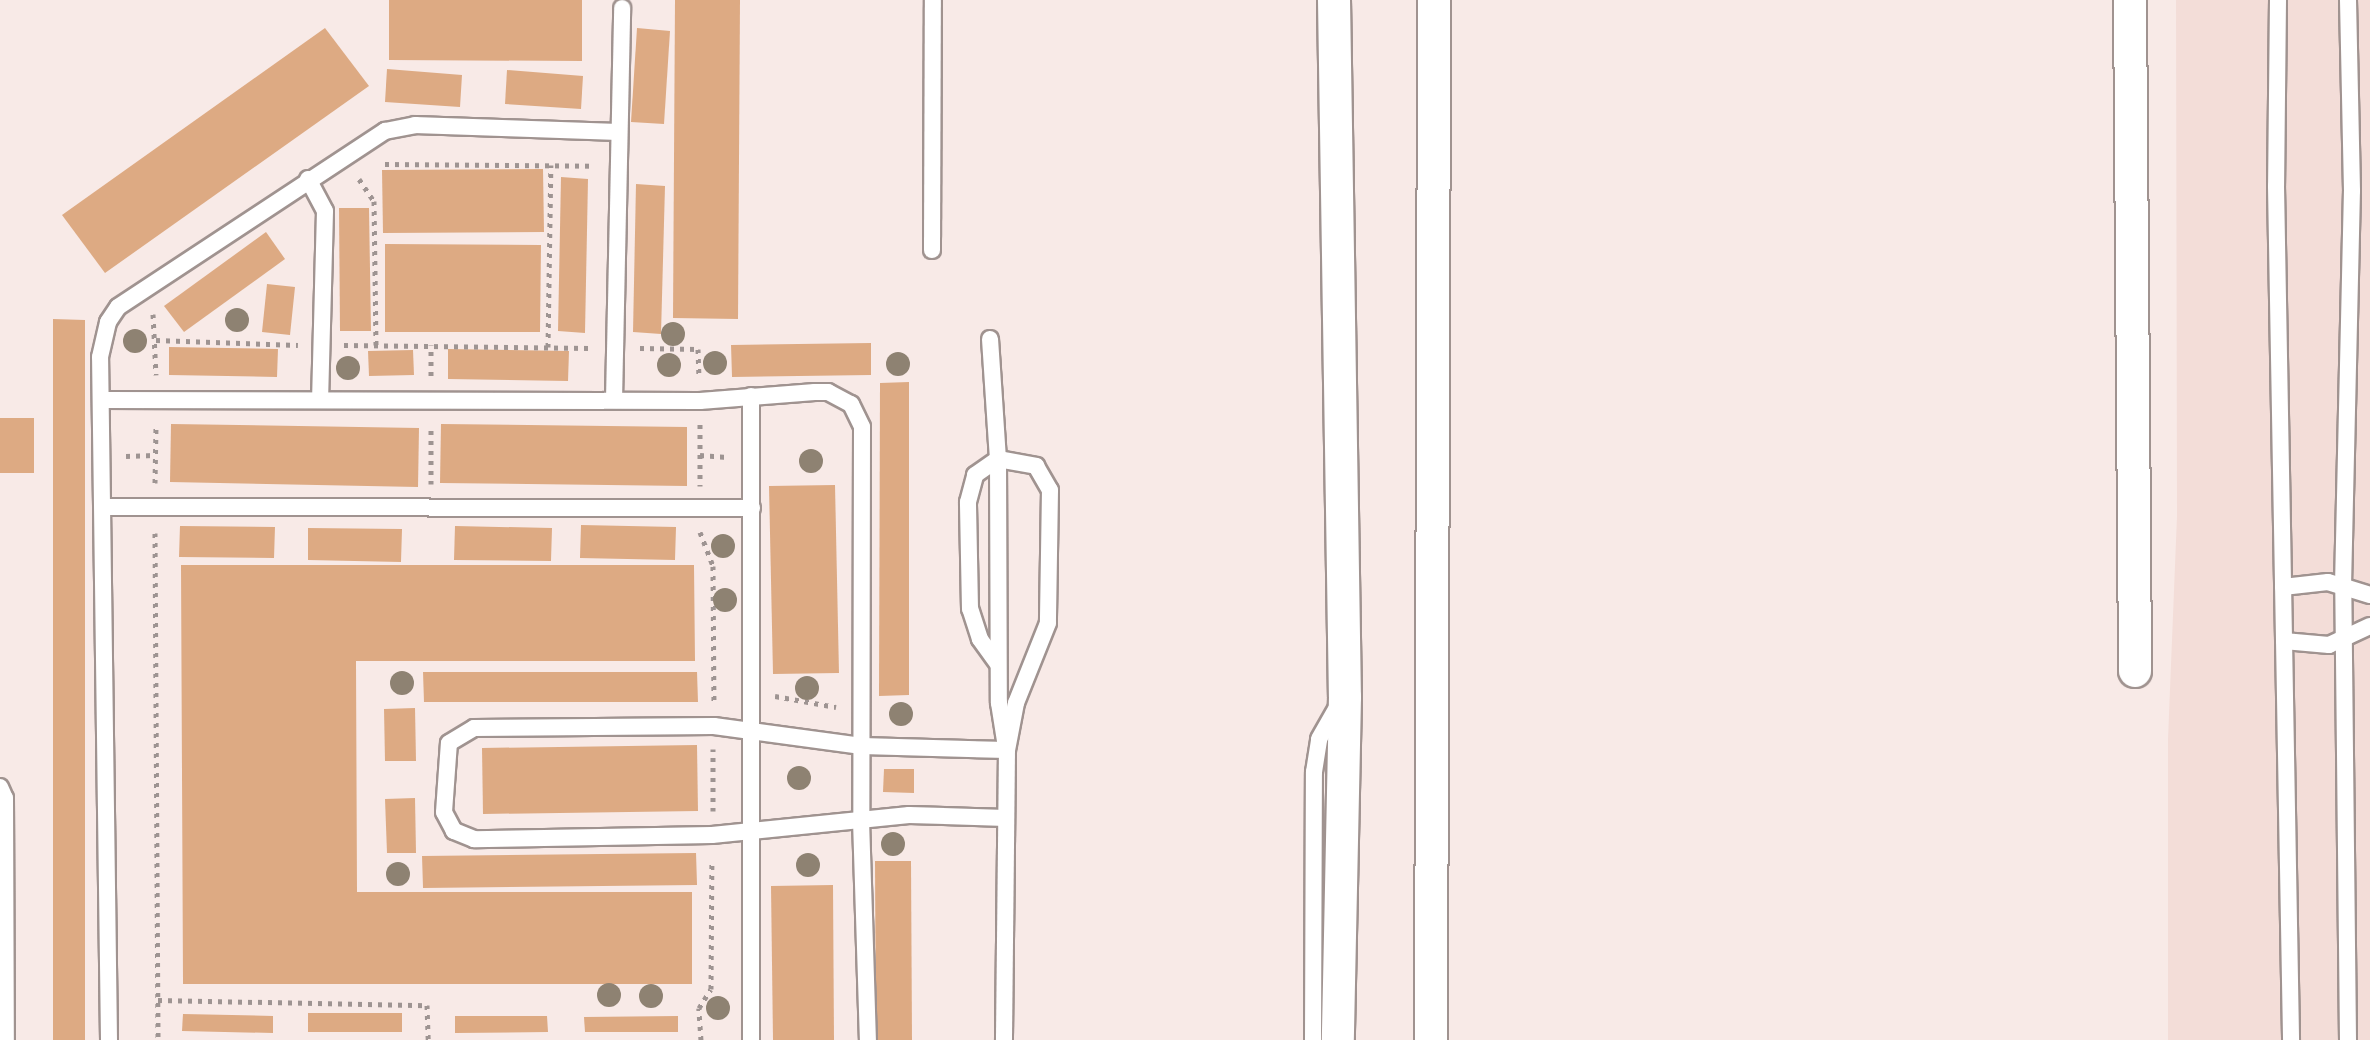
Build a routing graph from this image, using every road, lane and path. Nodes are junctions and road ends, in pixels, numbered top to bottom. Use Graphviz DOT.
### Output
graph roads {
  1 [pos="933,0"];
  2 [pos="1334,0"];
  3 [pos="1434,0"];
  4 [pos="2130,0"];
  5 [pos="2278,0"];
  6 [pos="2348,0"];
  7 [pos="622,8"];
  8 [pos="618,132"];
  9 [pos="342,156"];
  10 [pos="375,163"];
  11 [pos="551,165"];
  12 [pos="617,166"];
  13 [pos="367,171"];
  14 [pos="308,179"];
  15 [pos="359,180"];
  16 [pos="932,250"];
  17 [pos="138,294"];
  18 [pos="990,339"];
  19 [pos="156,340"];
  20 [pos="376,345"];
  21 [pos="320,346"];
  22 [pos="548,347"];
  23 [pos="613,348"];
  24 [pos="751,396"];
  25 [pos="156,397"];
  26 [pos="102,400"];
  27 [pos="320,400"];
  28 [pos="614,400"];
  29 [pos="700,401"];
  30 [pos="998,459"];
  31 [pos="106,507"];
  32 [pos="155,507"];
  33 [pos="752,508"];
  34 [pos="2343,586"];
  35 [pos="2283,587"];
  36 [pos="2370,595"];
  37 [pos="2370,626"];
  38 [pos="2343,639"];
  39 [pos="2284,641"];
  40 [pos="998,664"];
  41 [pos="2135,671"];
  42 [pos="714,692"];
  43 [pos="750,692"];
  44 [pos="1345,697"];
  45 [pos="861,711"];
  46 [pos="750,731"];
  47 [pos="862,746"];
  48 [pos="1007,750"];
  49 [pos="0,787"];
  50 [pos="1006,818"];
  51 [pos="861,820"];
  52 [pos="750,833"];
  53 [pos="158,1000"];
  54 [pos="6,1040"];
  55 [pos="109,1040"];
  56 [pos="158,1040"];
  57 [pos="428,1040"];
  58 [pos="751,1040"];
  59 [pos="868,1040"];
  60 [pos="1004,1040"];
  61 [pos="1313,1040"];
  62 [pos="1338,1040"];
  63 [pos="1431,1040"];
  64 [pos="2291,1040"];
  65 [pos="2348,1040"];
  1 -- 16 [label="lane"];
  2 -- 44 [label="street"];
  3 -- 63 [label="street"];
  4 -- 41 [label="street"];
  5 -- 35 [label="lane"];
  6 -- 34 [label="lane"];
  7 -- 8 [label="lane"];
  8 -- 9 [label="lane"];
  8 -- 12 [label="lane"];
  9 -- 14 [label="lane"];
  9 -- 15 [label="path"];
  10 -- 11 [label="path"];
  11 -- 12 [label="path"];
  11 -- 22 [label="path"];
  12 -- 23 [label="lane"];
  13 -- 15 [label="path"];
  14 -- 17 [label="lane"];
  14 -- 21 [label="lane"];
  15 -- 20 [label="path"];
  17 -- 19 [label="path"];
  17 -- 26 [label="lane"];
  18 -- 30 [label="lane"];
  19 -- 21 [label="path"];
  19 -- 25 [label="path"];
  20 -- 21 [label="path"];
  20 -- 22 [label="path"];
  21 -- 27 [label="lane"];
  22 -- 23 [label="path"];
  23 -- 28 [label="lane"];
  23 -- 29 [label="path"];
  24 -- 29 [label="lane"];
  24 -- 33 [label="lane"];
  24 -- 45 [label="lane"];
  25 -- 26 [label="lane"];
  25 -- 27 [label="lane"];
  25 -- 32 [label="path"];
  26 -- 31 [label="lane"];
  27 -- 28 [label="lane"];
  28 -- 29 [label="lane"];
  30 -- 40 [label="lane"];
  30 -- 40 [label="lane"];
  30 -- 48 [label="lane"];
  31 -- 32 [label="lane"];
  31 -- 55 [label="lane"];
  32 -- 33 [label="lane"];
  32 -- 53 [label="path"];
  33 -- 43 [label="lane"];
  34 -- 35 [label="lane"];
  34 -- 36 [label="lane"];
  34 -- 38 [label="lane"];
  35 -- 39 [label="lane"];
  37 -- 38 [label="lane"];
  38 -- 39 [label="lane"];
  38 -- 65 [label="lane"];
  39 -- 64 [label="lane"];
  40 -- 48 [label="lane"];
  42 -- 43 [label="path"];
  43 -- 45 [label="path"];
  43 -- 46 [label="lane"];
  44 -- 61 [label="lane"];
  44 -- 62 [label="street"];
  45 -- 47 [label="lane"];
  46 -- 47 [label="lane"];
  46 -- 52 [label="lane"];
  46 -- 52 [label="lane"];
  47 -- 48 [label="lane"];
  47 -- 51 [label="lane"];
  48 -- 50 [label="lane"];
  49 -- 54 [label="lane"];
  50 -- 51 [label="lane"];
  50 -- 60 [label="lane"];
  51 -- 52 [label="lane"];
  51 -- 59 [label="lane"];
  52 -- 58 [label="lane"];
  53 -- 56 [label="path"];
  53 -- 57 [label="path"];
}
